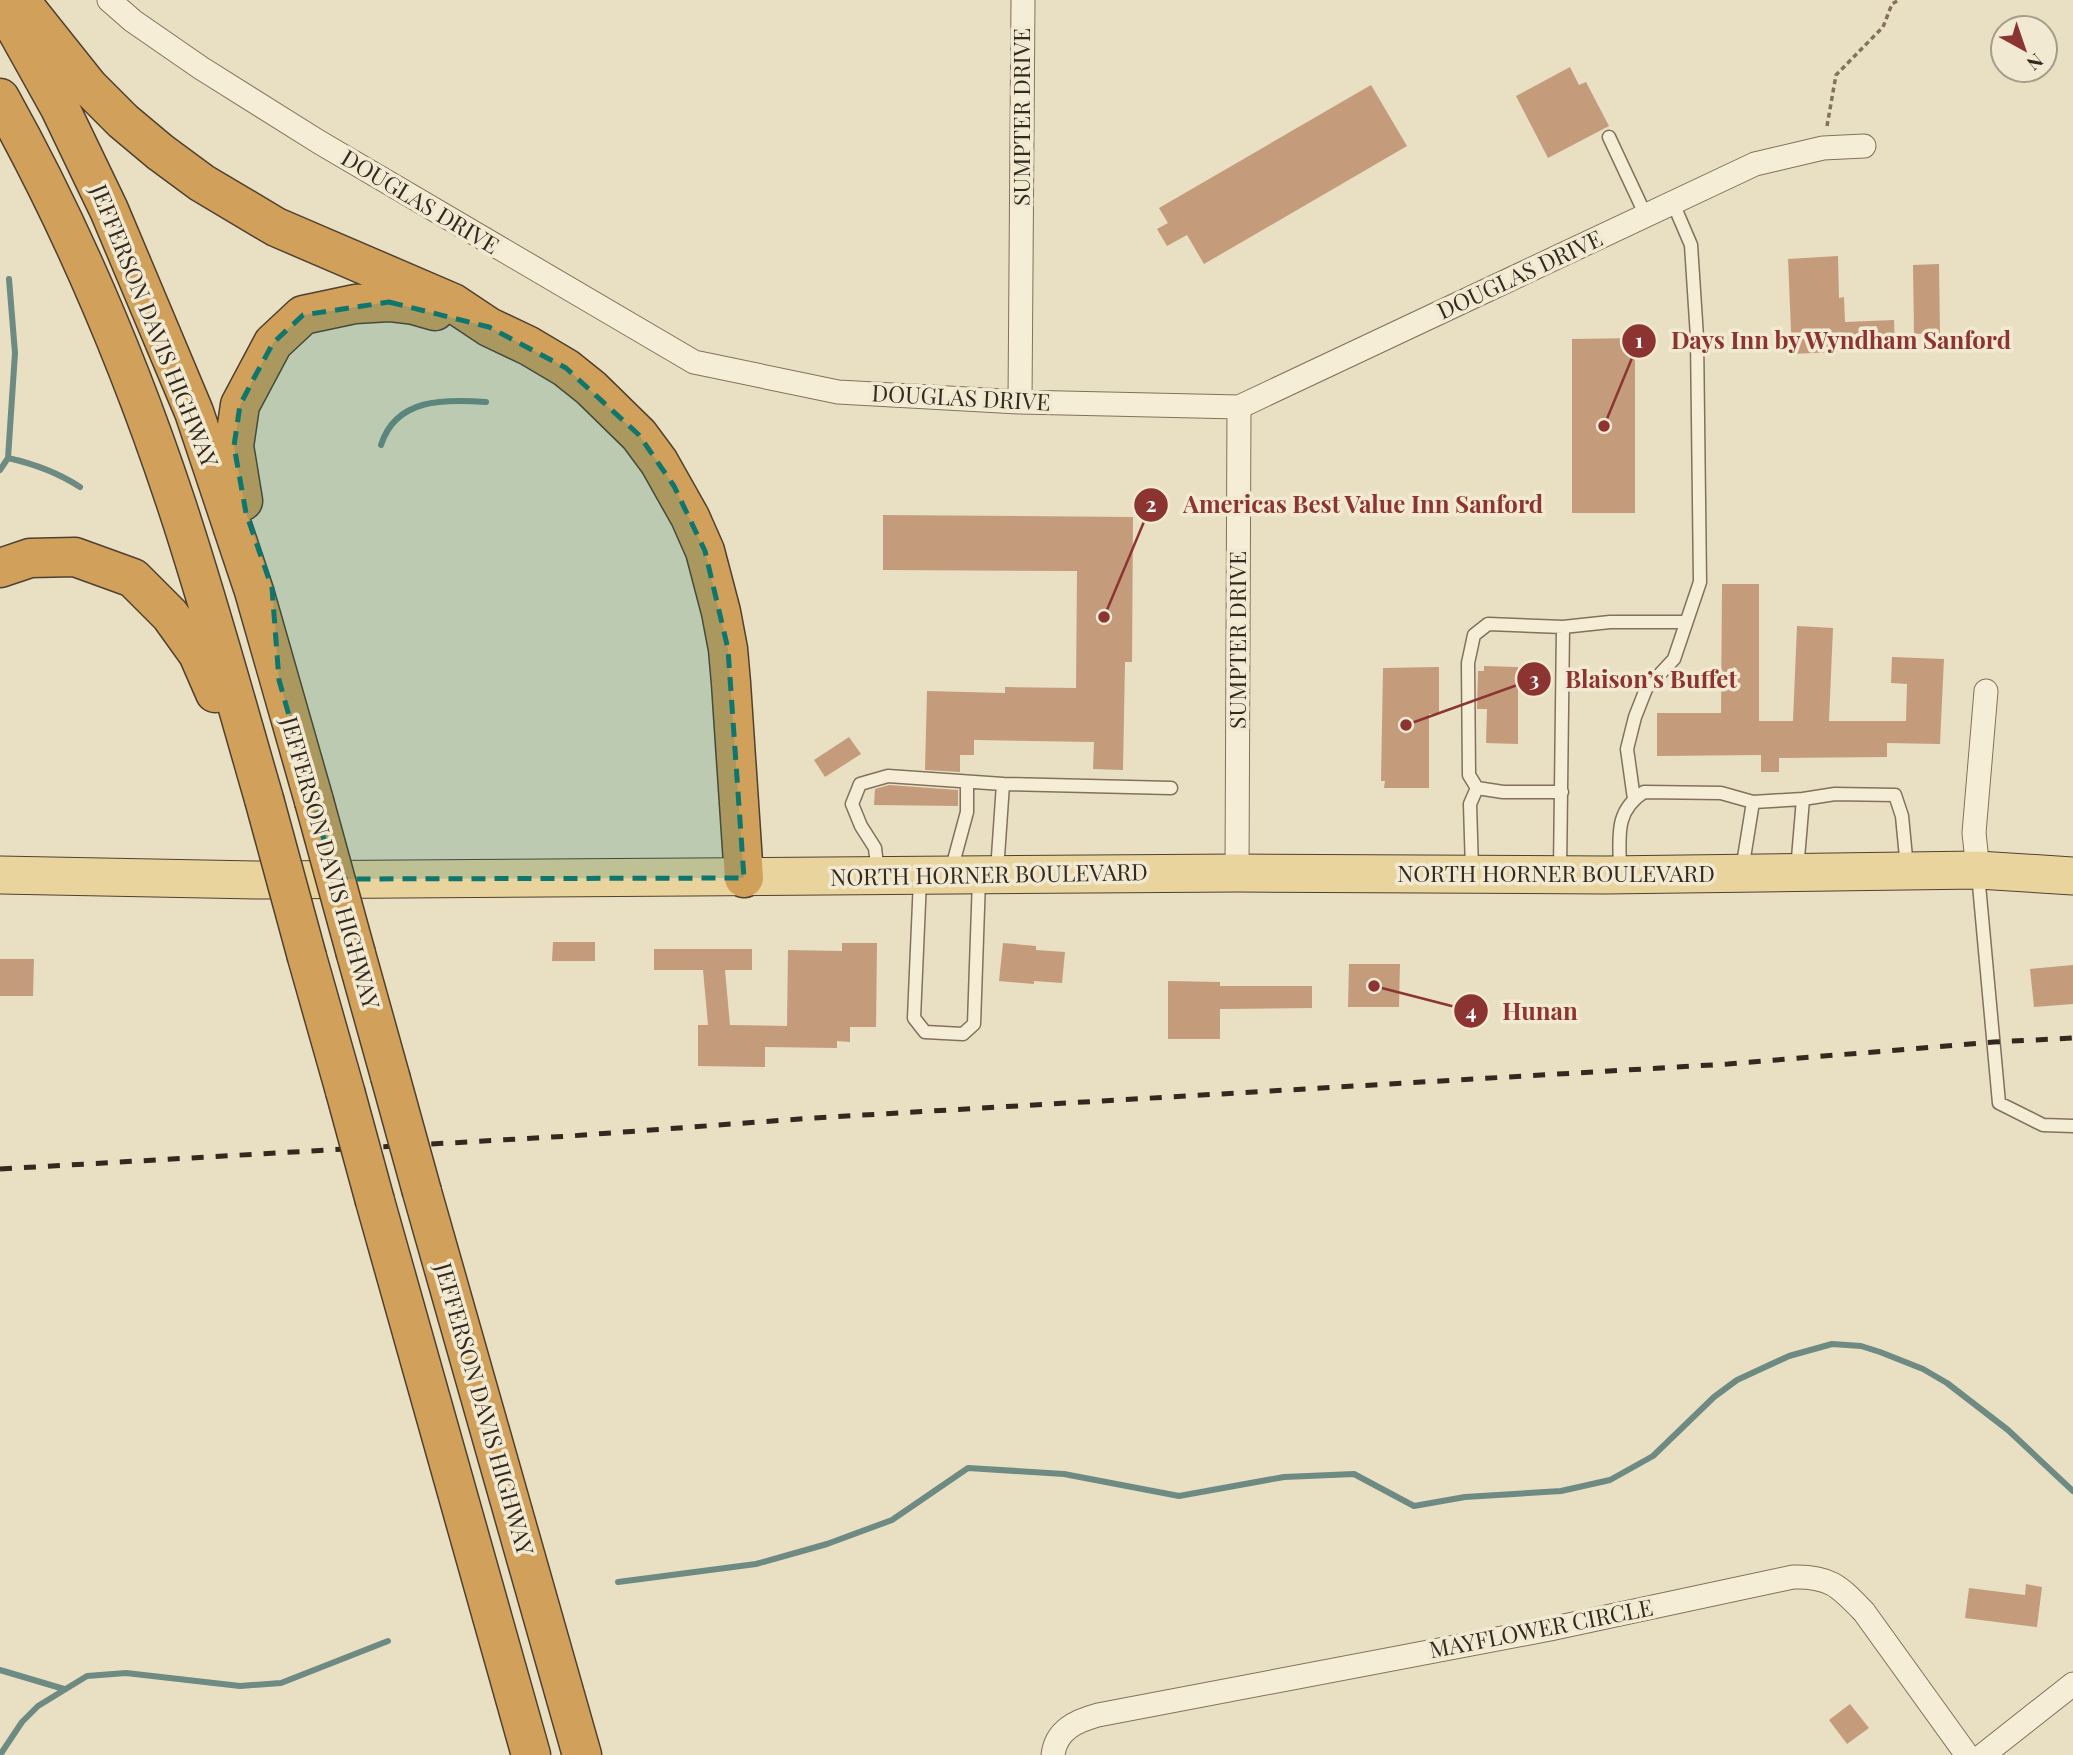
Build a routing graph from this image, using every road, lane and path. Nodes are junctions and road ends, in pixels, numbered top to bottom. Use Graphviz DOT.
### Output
graph roads {
  1 [pos="16,0"];
  2 [pos="109,0"];
  3 [pos="1023,0"];
  4 [pos="1899,0"];
  5 [pos="0,2"];
  6 [pos="0,98"];
  7 [pos="1609,138"];
  8 [pos="1864,146"];
  9 [pos="1823,148"];
  10 [pos="1673,203"];
  11 [pos="1646,216"];
  12 [pos="489,327"];
  13 [pos="1020,402"];
  14 [pos="1239,407"];
  15 [pos="0,568"];
  16 [pos="1685,622"];
  17 [pos="1563,627"];
  18 [pos="279,680"];
  19 [pos="1986,691"];
  20 [pos="242,720"];
  21 [pos="967,782"];
  22 [pos="1003,784"];
  23 [pos="1171,788"];
  24 [pos="1477,788"];
  25 [pos="1562,792"];
  26 [pos="1634,799"];
  27 [pos="1803,799"];
  28 [pos="1753,802"];
  29 [pos="2073,861"];
  30 [pos="1978,870"];
  31 [pos="1907,871"];
  32 [pos="1237,873"];
  33 [pos="1742,873"];
  34 [pos="1797,873"];
  35 [pos="1473,874"];
  36 [pos="0,875"];
  37 [pos="1560,875"];
  38 [pos="1620,875"];
  39 [pos="962,876"];
  40 [pos="2073,876"];
  41 [pos="878,877"];
  42 [pos="744,878"];
  43 [pos="2073,1126"];
  44 [pos="2073,1684"];
  45 [pos="531,1755"];
  46 [pos="582,1755"];
  47 [pos="1053,1755"];
  48 [pos="1967,1755"];
  49 [pos="1983,1755"];
  1 -- 12 [label="highway"];
  2 -- 13 [label="street, DOUGLAS DRIVE"];
  3 -- 13 [label="street, SUMPTER DRIVE"];
  4 -- 9 [label="path"];
  5 -- 18 [label="highway, JEFFERSON DAVIS HIGHWAY"];
  6 -- 20 [label="highway, JEFFERSON DAVIS HIGHWAY"];
  7 -- 11 [label="lane"];
  8 -- 9 [label="street, DOUGLAS DRIVE"];
  9 -- 10 [label="street, DOUGLAS DRIVE"];
  10 -- 11 [label="street, DOUGLAS DRIVE"];
  10 -- 16 [label="lane"];
  11 -- 14 [label="street, DOUGLAS DRIVE"];
  12 -- 18 [label="highway"];
  12 -- 42 [label="highway"];
  13 -- 14 [label="street, DOUGLAS DRIVE"];
  14 -- 32 [label="street, SUMPTER DRIVE"];
  15 -- 20 [label="highway"];
  16 -- 17 [label="lane"];
  16 -- 26 [label="lane"];
  17 -- 24 [label="lane"];
  17 -- 25 [label="lane"];
  18 -- 46 [label="highway, JEFFERSON DAVIS HIGHWAY, bridge"];
  19 -- 30 [label="street"];
  20 -- 45 [label="highway, JEFFERSON DAVIS HIGHWAY, bridge"];
  21 -- 22 [label="lane"];
  21 -- 39 [label="lane"];
  21 -- 41 [label="lane"];
  22 -- 23 [label="lane"];
  22 -- 39 [label="lane"];
  24 -- 25 [label="lane"];
  24 -- 35 [label="lane"];
  25 -- 37 [label="lane"];
  26 -- 28 [label="lane"];
  26 -- 38 [label="lane"];
  27 -- 28 [label="lane"];
  27 -- 31 [label="lane"];
  27 -- 34 [label="lane"];
  28 -- 33 [label="lane"];
  29 -- 30 [label="main road, NORTH HORNER BOULEVARD"];
  30 -- 31 [label="main road, NORTH HORNER BOULEVARD"];
  30 -- 40 [label="main road, NORTH HORNER BOULEVARD"];
  30 -- 43 [label="lane"];
  31 -- 34 [label="main road, NORTH HORNER BOULEVARD"];
  32 -- 35 [label="main road, NORTH HORNER BOULEVARD"];
  32 -- 39 [label="main road, NORTH HORNER BOULEVARD"];
  33 -- 34 [label="main road, NORTH HORNER BOULEVARD"];
  33 -- 38 [label="main road, NORTH HORNER BOULEVARD"];
  35 -- 37 [label="main road, NORTH HORNER BOULEVARD"];
  36 -- 42 [label="main road, NORTH HORNER BOULEVARD"];
  37 -- 38 [label="main road, NORTH HORNER BOULEVARD"];
  39 -- 39 [label="lane"];
  39 -- 41 [label="main road, NORTH HORNER BOULEVARD"];
  41 -- 42 [label="main road, NORTH HORNER BOULEVARD"];
  44 -- 49 [label="street"];
  47 -- 48 [label="street, MAYFLOWER CIRCLE"];
}
